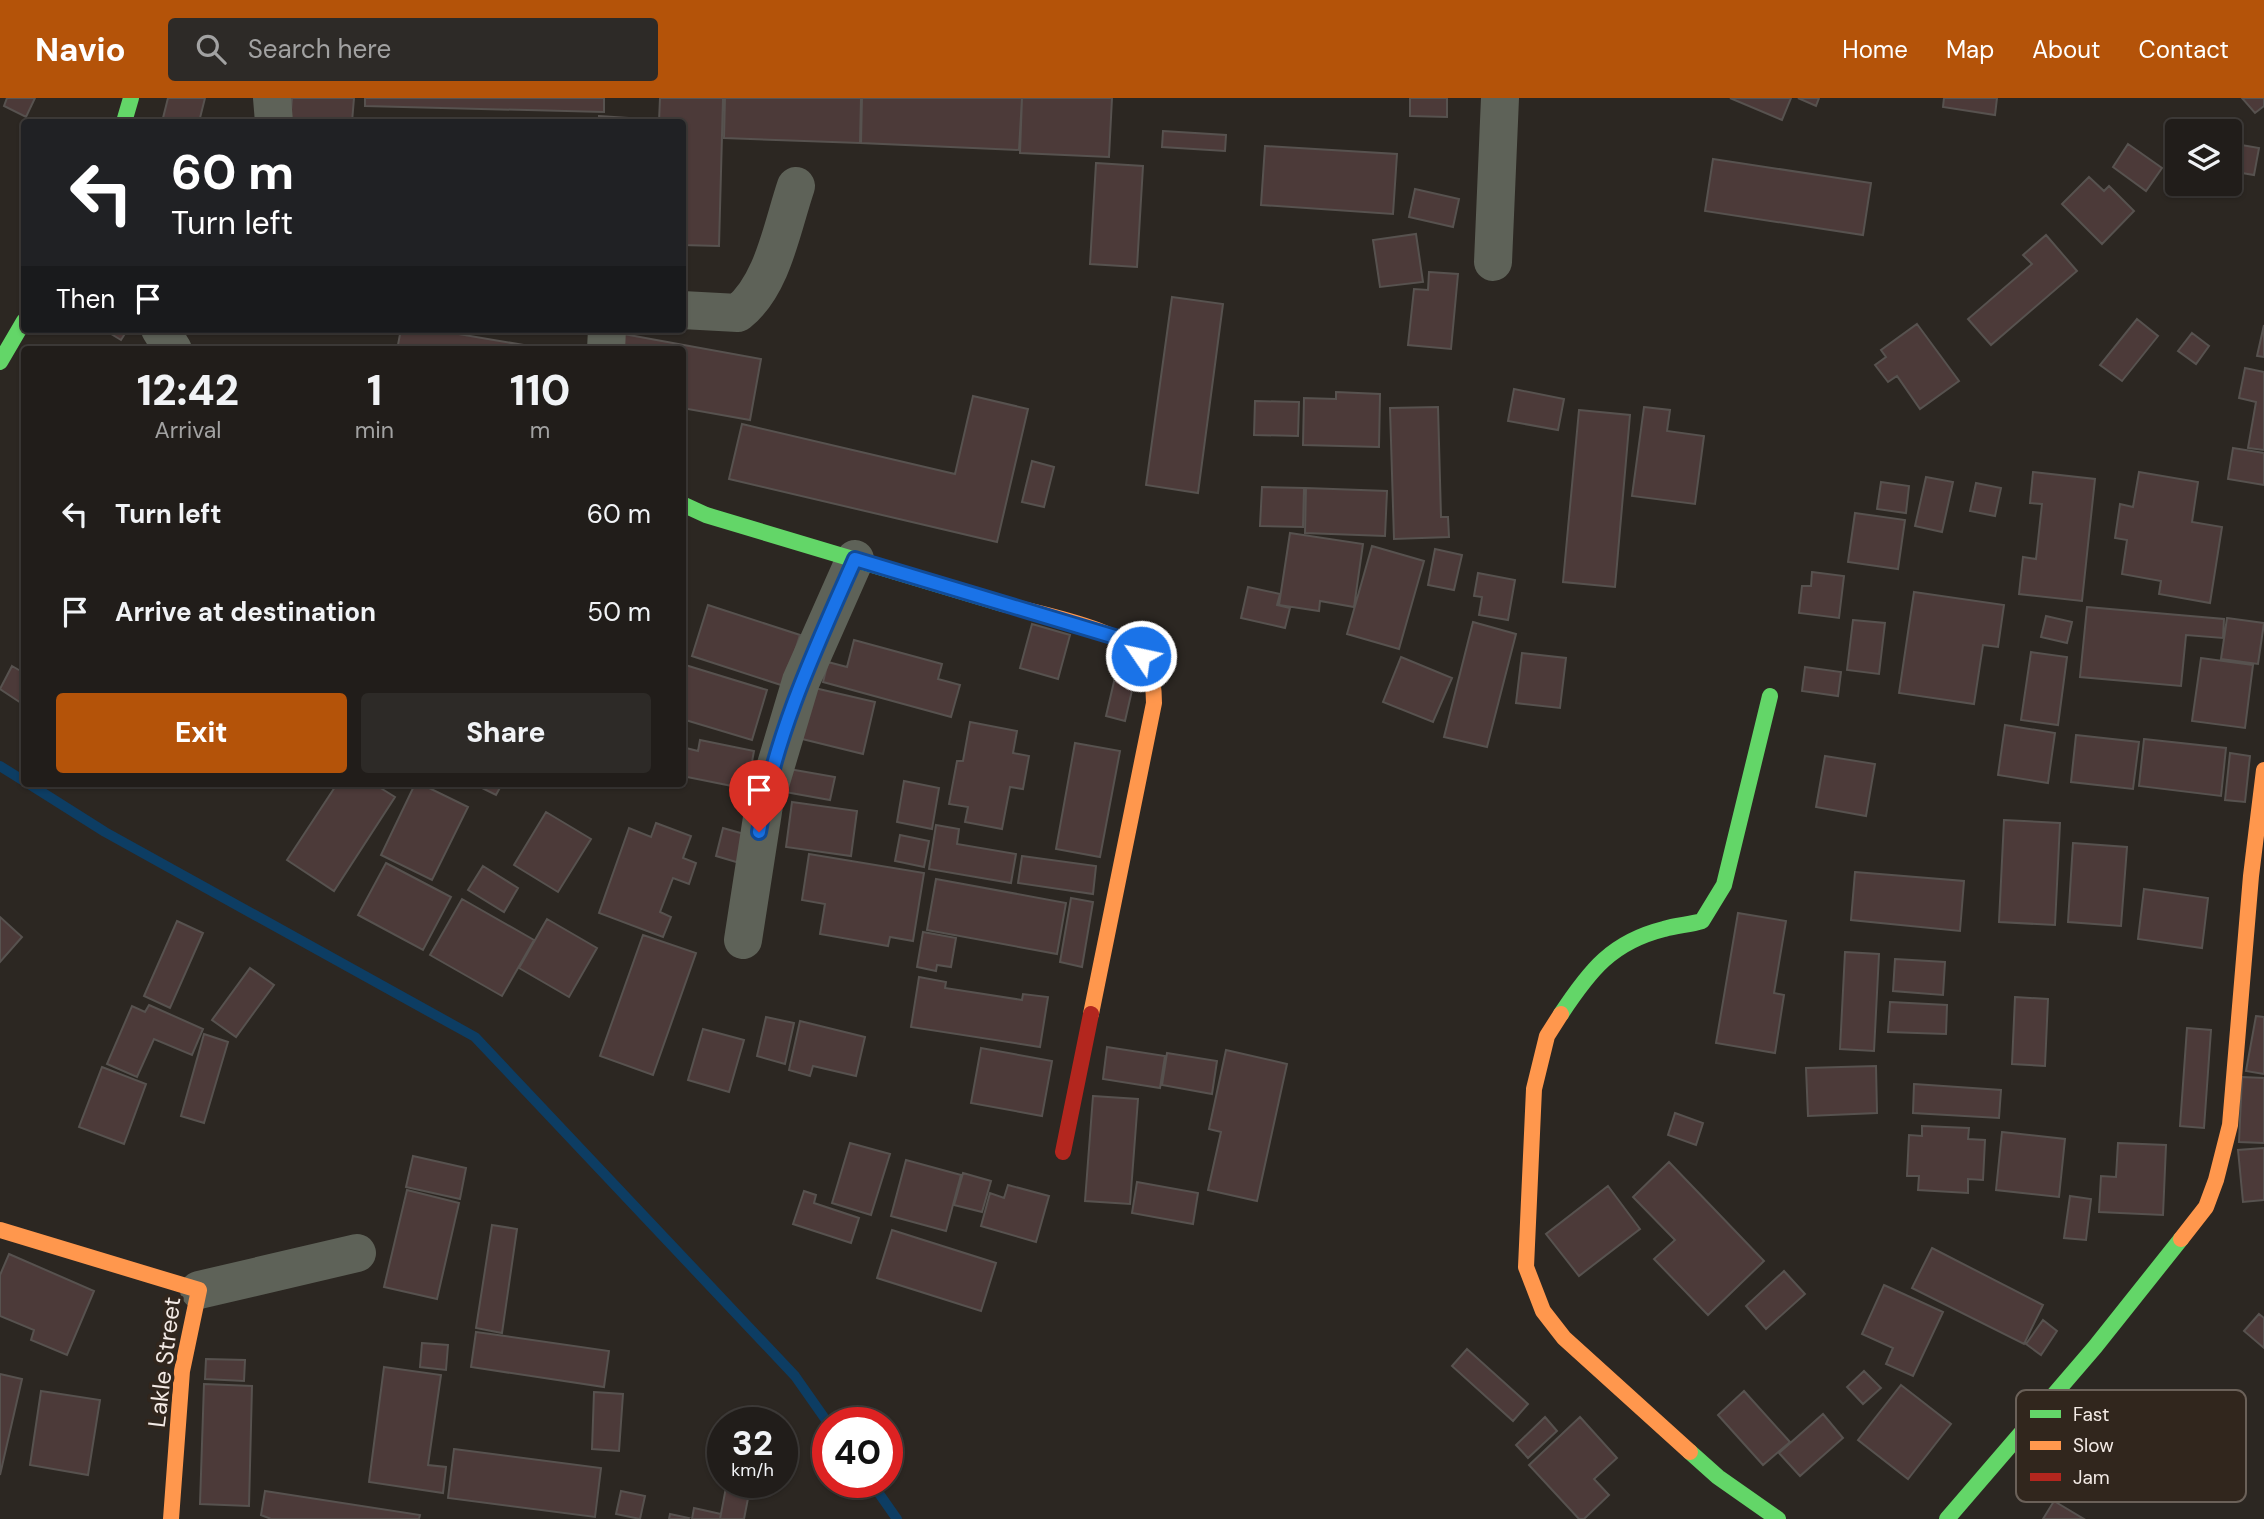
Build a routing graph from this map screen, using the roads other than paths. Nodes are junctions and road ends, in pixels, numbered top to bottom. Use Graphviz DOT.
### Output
graph roads {
  1 [pos="131,98"];
  2 [pos="272,98"];
  3 [pos="1500,98"];
  4 [pos="125,119"];
  5 [pos="274,119"];
  6 [pos="796,186"];
  7 [pos="1493,262"];
  8 [pos="686,310"];
  9 [pos="21,326"];
  10 [pos="0,362"];
  11 [pos="686,506"];
  12 [pos="855,559"];
  13 [pos="1770,696"];
  14 [pos="2264,770"];
  15 [pos="743,940"];
  16 [pos="2253,985"];
  17 [pos="1063,1153"];
  18 [pos="0,1230"];
  19 [pos="357,1253"];
  20 [pos="199,1290"];
  21 [pos="2058,1390"];
  22 [pos="2016,1439"];
  23 [pos="172,1519"];
  24 [pos="1778,1519"];
  25 [pos="1947,1519"];
  1 -- 4 [label="street"];
  2 -- 5 [label="street"];
  3 -- 7 [label="street"];
  6 -- 8 [label="street"];
  9 -- 10 [label="street"];
  11 -- 12 [label="street"];
  12 -- 15 [label="street"];
  12 -- 17 [label="street"];
  13 -- 24 [label="street"];
  14 -- 16 [label="street"];
  16 -- 21 [label="street"];
  18 -- 20 [label="street, Lakle Street"];
  19 -- 20 [label="street"];
  20 -- 23 [label="street, Lakle Street"];
  22 -- 25 [label="street"];
}
